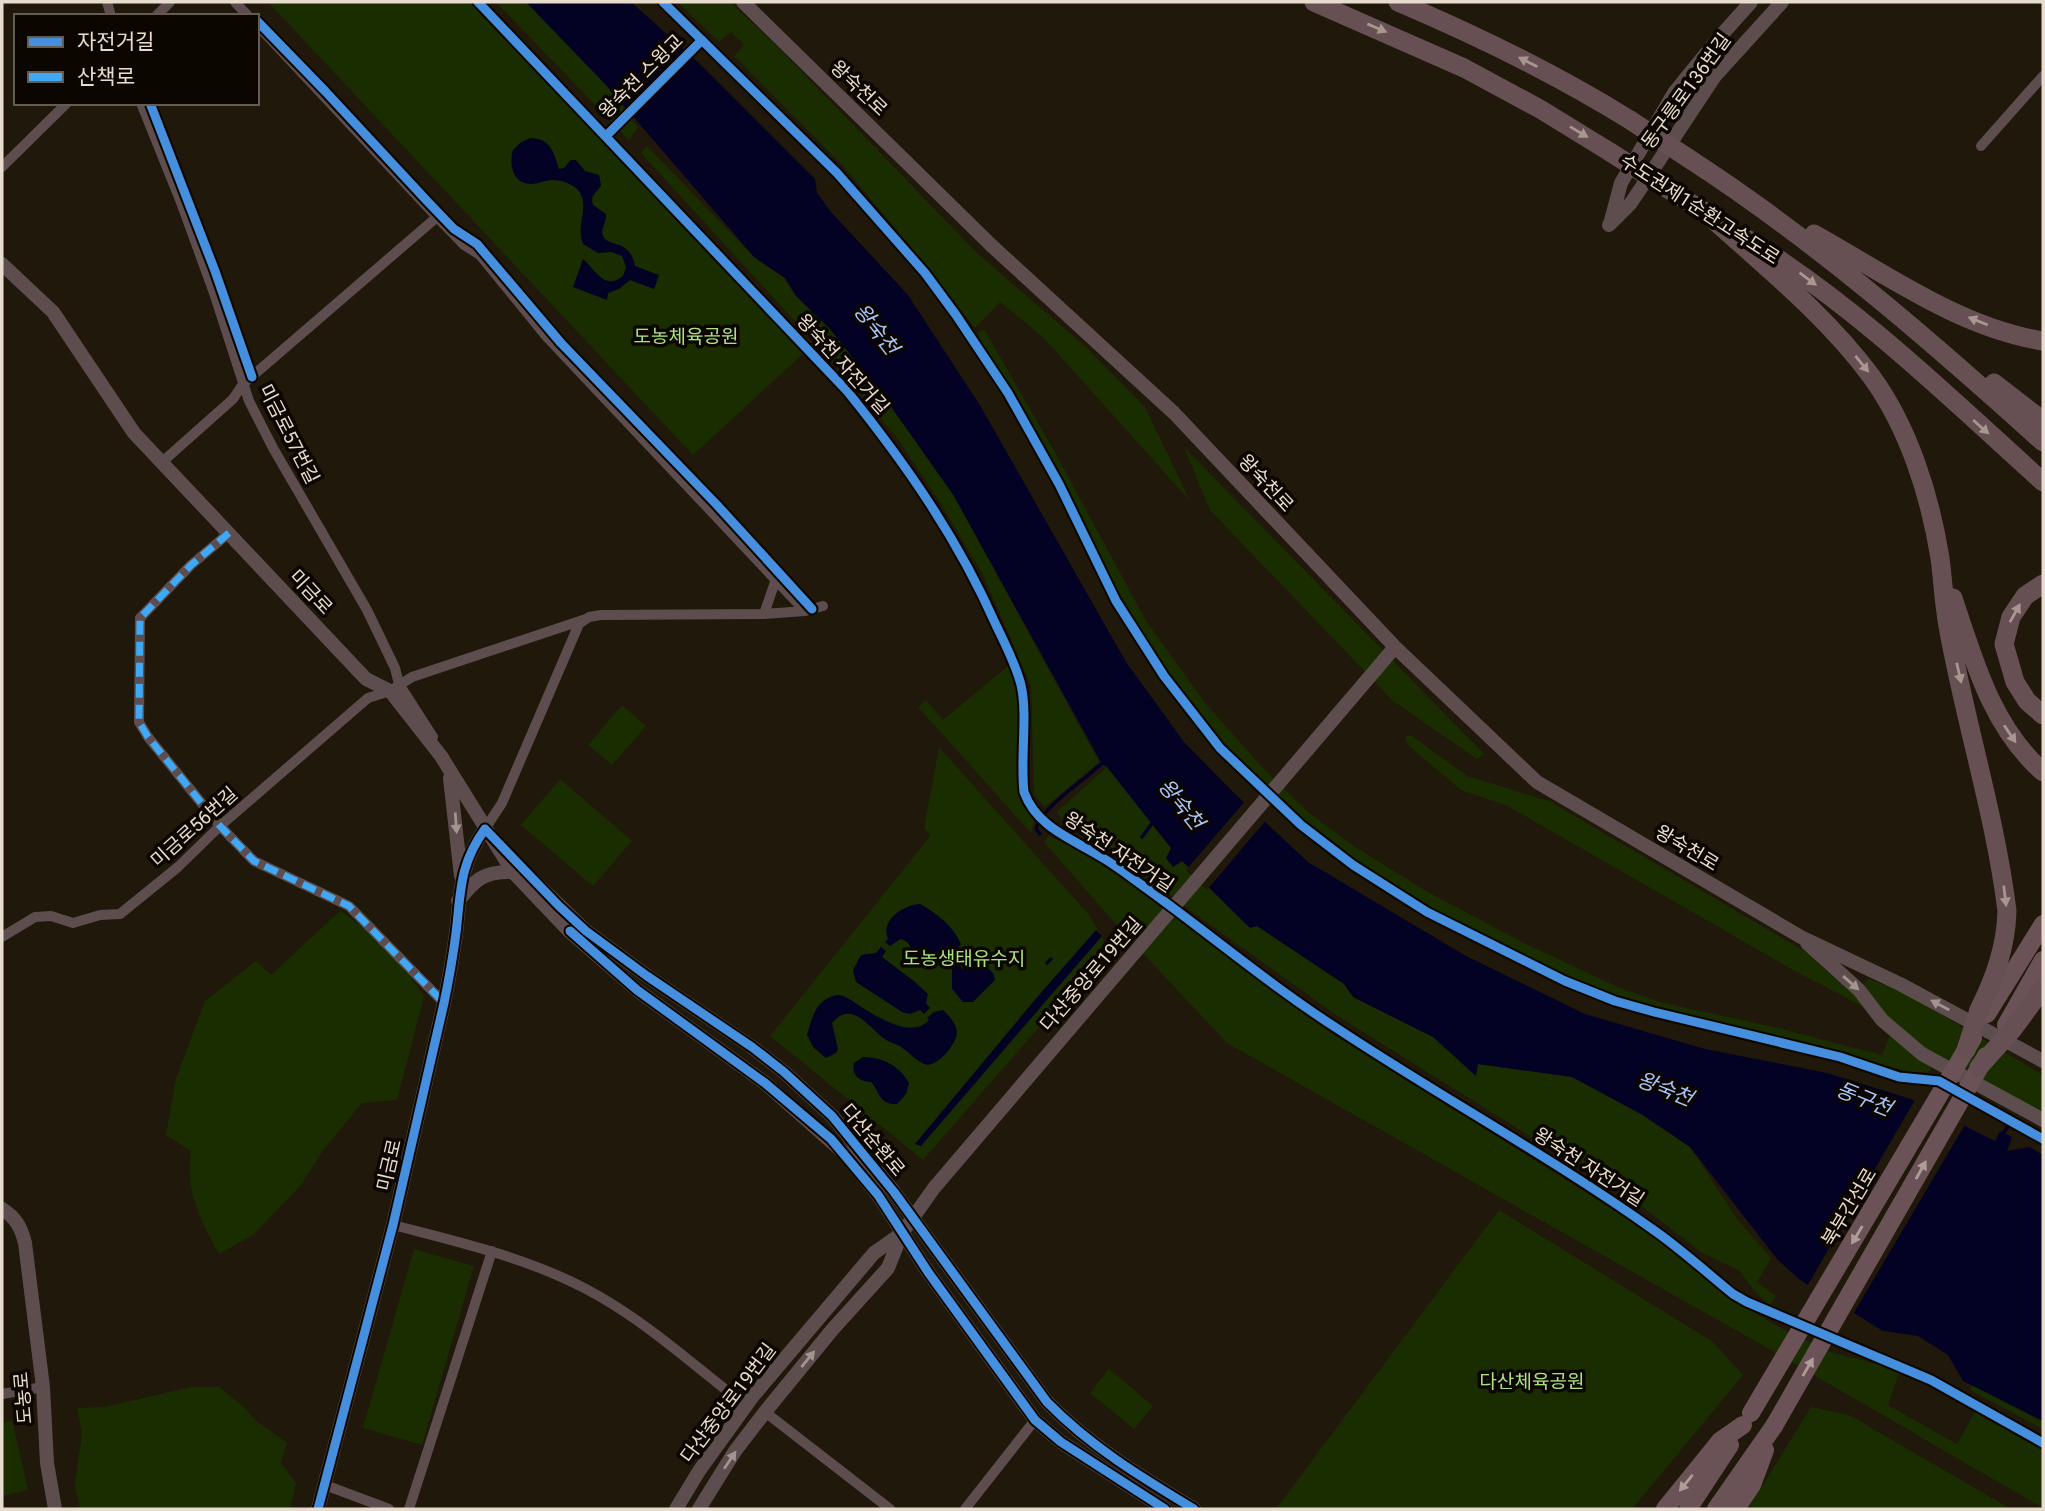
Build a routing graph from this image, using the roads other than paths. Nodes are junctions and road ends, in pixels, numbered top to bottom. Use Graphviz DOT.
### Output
graph roads {
  1 [pos="743,2"];
  2 [pos="1314,2"];
  3 [pos="1398,2"];
  4 [pos="1751,2"];
  5 [pos="1782,2"];
  6 [pos="259,27"];
  7 [pos="2043,76"];
  8 [pos="65,105"];
  9 [pos="142,105"];
  10 [pos="1981,146"];
  11 [pos="2,167"];
  12 [pos="1732,186"];
  13 [pos="1706,213"];
  14 [pos="436,217"];
  15 [pos="2,264"];
  16 [pos="1895,311"];
  17 [pos="2043,341"];
  18 [pos="243,384"];
  19 [pos="2043,421"];
  20 [pos="2043,442"];
  21 [pos="161,463"];
  22 [pos="2043,482"];
  23 [pos="229,533"];
  24 [pos="1940,557"];
  25 [pos="776,579"];
  26 [pos="2043,584"];
  27 [pos="823,606"];
  28 [pos="805,611"];
  29 [pos="764,614"];
  30 [pos="586,619"];
  31 [pos="1391,652"];
  32 [pos="395,687"];
  33 [pos="2043,715"];
  34 [pos="444,762"];
  35 [pos="2043,772"];
  36 [pos="220,827"];
  37 [pos="485,829"];
  38 [pos="513,872"];
  39 [pos="462,877"];
  40 [pos="458,901"];
  41 [pos="2043,923"];
  42 [pos="2,937"];
  43 [pos="1801,937"];
  44 [pos="2043,960"];
  45 [pos="2043,988"];
  46 [pos="444,1003"];
  47 [pos="1983,1012"];
  48 [pos="2009,1027"];
  49 [pos="1966,1050"];
  50 [pos="2043,1061"];
  51 [pos="1979,1068"];
  52 [pos="2043,1120"];
  53 [pos="2,1209"];
  54 [pos="912,1219"];
  55 [pos="393,1225"];
  56 [pos="902,1233"];
  57 [pos="492,1251"];
  58 [pos="43,1387"];
  59 [pos="2,1394"];
  60 [pos="731,1394"];
  61 [pos="753,1396"];
  62 [pos="765,1412"];
  63 [pos="739,1415"];
  64 [pos="1747,1419"];
  65 [pos="1035,1420"];
  66 [pos="1774,1426"];
  67 [pos="325,1485"];
  68 [pos="55,1509"];
  69 [pos="318,1509"];
  70 [pos="389,1509"];
  71 [pos="409,1509"];
  72 [pos="676,1509"];
  73 [pos="699,1509"];
  74 [pos="891,1509"];
  75 [pos="965,1509"];
  76 [pos="1165,1509"];
  77 [pos="1195,1509"];
  78 [pos="1665,1509"];
  79 [pos="1688,1509"];
  80 [pos="1716,1509"];
  81 [pos="1736,1509"];
  1 -- 31 [label="street, 왕숙천로"];
  2 -- 13 [label="highway, 수도권제1순환고속도로, one-way, bridge"];
  12 -- 3 [label="highway, 수도권제1순환고속도로, one-way, bridge"];
  4 -- 5 [label="street, 동구릉로136번길"];
  6 -- 14 [label="street"];
  7 -- 10 [label="street"];
  8 -- 11 [label="street"];
  9 -- 18 [label="street, 미금로57번길"];
  12 -- 16 [label="highway, 수도권제1순환고속도로"];
  17 -- 12 [label="highway, one-way"];
  13 -- 22 [label="highway, 수도권제1순환고속도로, one-way"];
  13 -- 24 [label="highway, one-way"];
  14 -- 18 [label="street"];
  14 -- 25 [label="street"];
  15 -- 21 [label="street, 미금로"];
  16 -- 19 [label="highway"];
  16 -- 20 [label="highway, 수도권제1순환고속도로"];
  18 -- 21 [label="street"];
  18 -- 32 [label="street, 미금로57번길"];
  21 -- 23 [label="street, 미금로"];
  23 -- 32 [label="street, 미금로"];
  23 -- 36 [label="street"];
  24 -- 35 [label="highway, one-way"];
  24 -- 47 [label="highway, one-way"];
  25 -- 28 [label="street"];
  25 -- 29 [label="street"];
  33 -- 26 [label="highway, one-way"];
  27 -- 28 [label="street, 미금로56번길"];
  28 -- 29 [label="street, 미금로56번길"];
  29 -- 30 [label="street, 미금로56번길"];
  30 -- 32 [label="street, 미금로56번길"];
  30 -- 37 [label="street"];
  31 -- 43 [label="street, 왕숙천로"];
  31 -- 54 [label="street, 다산중앙로19번길"];
  32 -- 34 [label="street, 미금로"];
  32 -- 36 [label="street, 미금로56번길"];
  34 -- 37 [label="street, 미금로"];
  34 -- 39 [label="street, one-way"];
  36 -- 42 [label="street, 미금로56번길"];
  36 -- 46 [label="street"];
  37 -- 38 [label="street, 다산순환로"];
  37 -- 39 [label="street, 미금로"];
  37 -- 54 [label="street, 다산순환로"];
  38 -- 40 [label="street"];
  38 -- 56 [label="street, 다산순환로"];
  39 -- 40 [label="street, 미금로"];
  40 -- 46 [label="street, 미금로"];
  41 -- 47 [label="highway"];
  50 -- 43 [label="street, 왕숙천로, one-way"];
  43 -- 52 [label="street, 왕숙천로, one-way"];
  44 -- 48 [label="highway"];
  45 -- 48 [label="highway"];
  46 -- 55 [label="street, 미금로"];
  47 -- 49 [label="highway, bridge"];
  48 -- 51 [label="highway, bridge"];
  49 -- 64 [label="highway, 북부간선로, one-way, bridge"];
  66 -- 51 [label="highway, one-way, bridge"];
  53 -- 58 [label="street, 도농로"];
  54 -- 56 [label="street, 다산중앙로19번길"];
  54 -- 77 [label="street, 다산순환로"];
  55 -- 57 [label="street"];
  55 -- 67 [label="street, 미금로"];
  56 -- 61 [label="street, 다산중앙로19번길"];
  62 -- 56 [label="street, 다산중앙로19번길, one-way"];
  56 -- 65 [label="street, 다산순환로"];
  57 -- 60 [label="street"];
  57 -- 71 [label="street"];
  58 -- 59 [label="street"];
  58 -- 68 [label="street, 도농로"];
  60 -- 61 [label="street"];
  60 -- 63 [label="street"];
  61 -- 63 [label="street, 다산중앙로19번길"];
  73 -- 62 [label="street, 다산중앙로19번길, one-way"];
  62 -- 74 [label="street"];
  63 -- 72 [label="street, 다산중앙로19번길"];
  64 -- 78 [label="highway, one-way"];
  64 -- 79 [label="highway, 북부간선로"];
  65 -- 75 [label="street"];
  65 -- 76 [label="street, 다산순환로"];
  66 -- 80 [label="highway"];
  66 -- 81 [label="highway"];
  67 -- 69 [label="street, 미금로"];
  67 -- 70 [label="street"];
}
